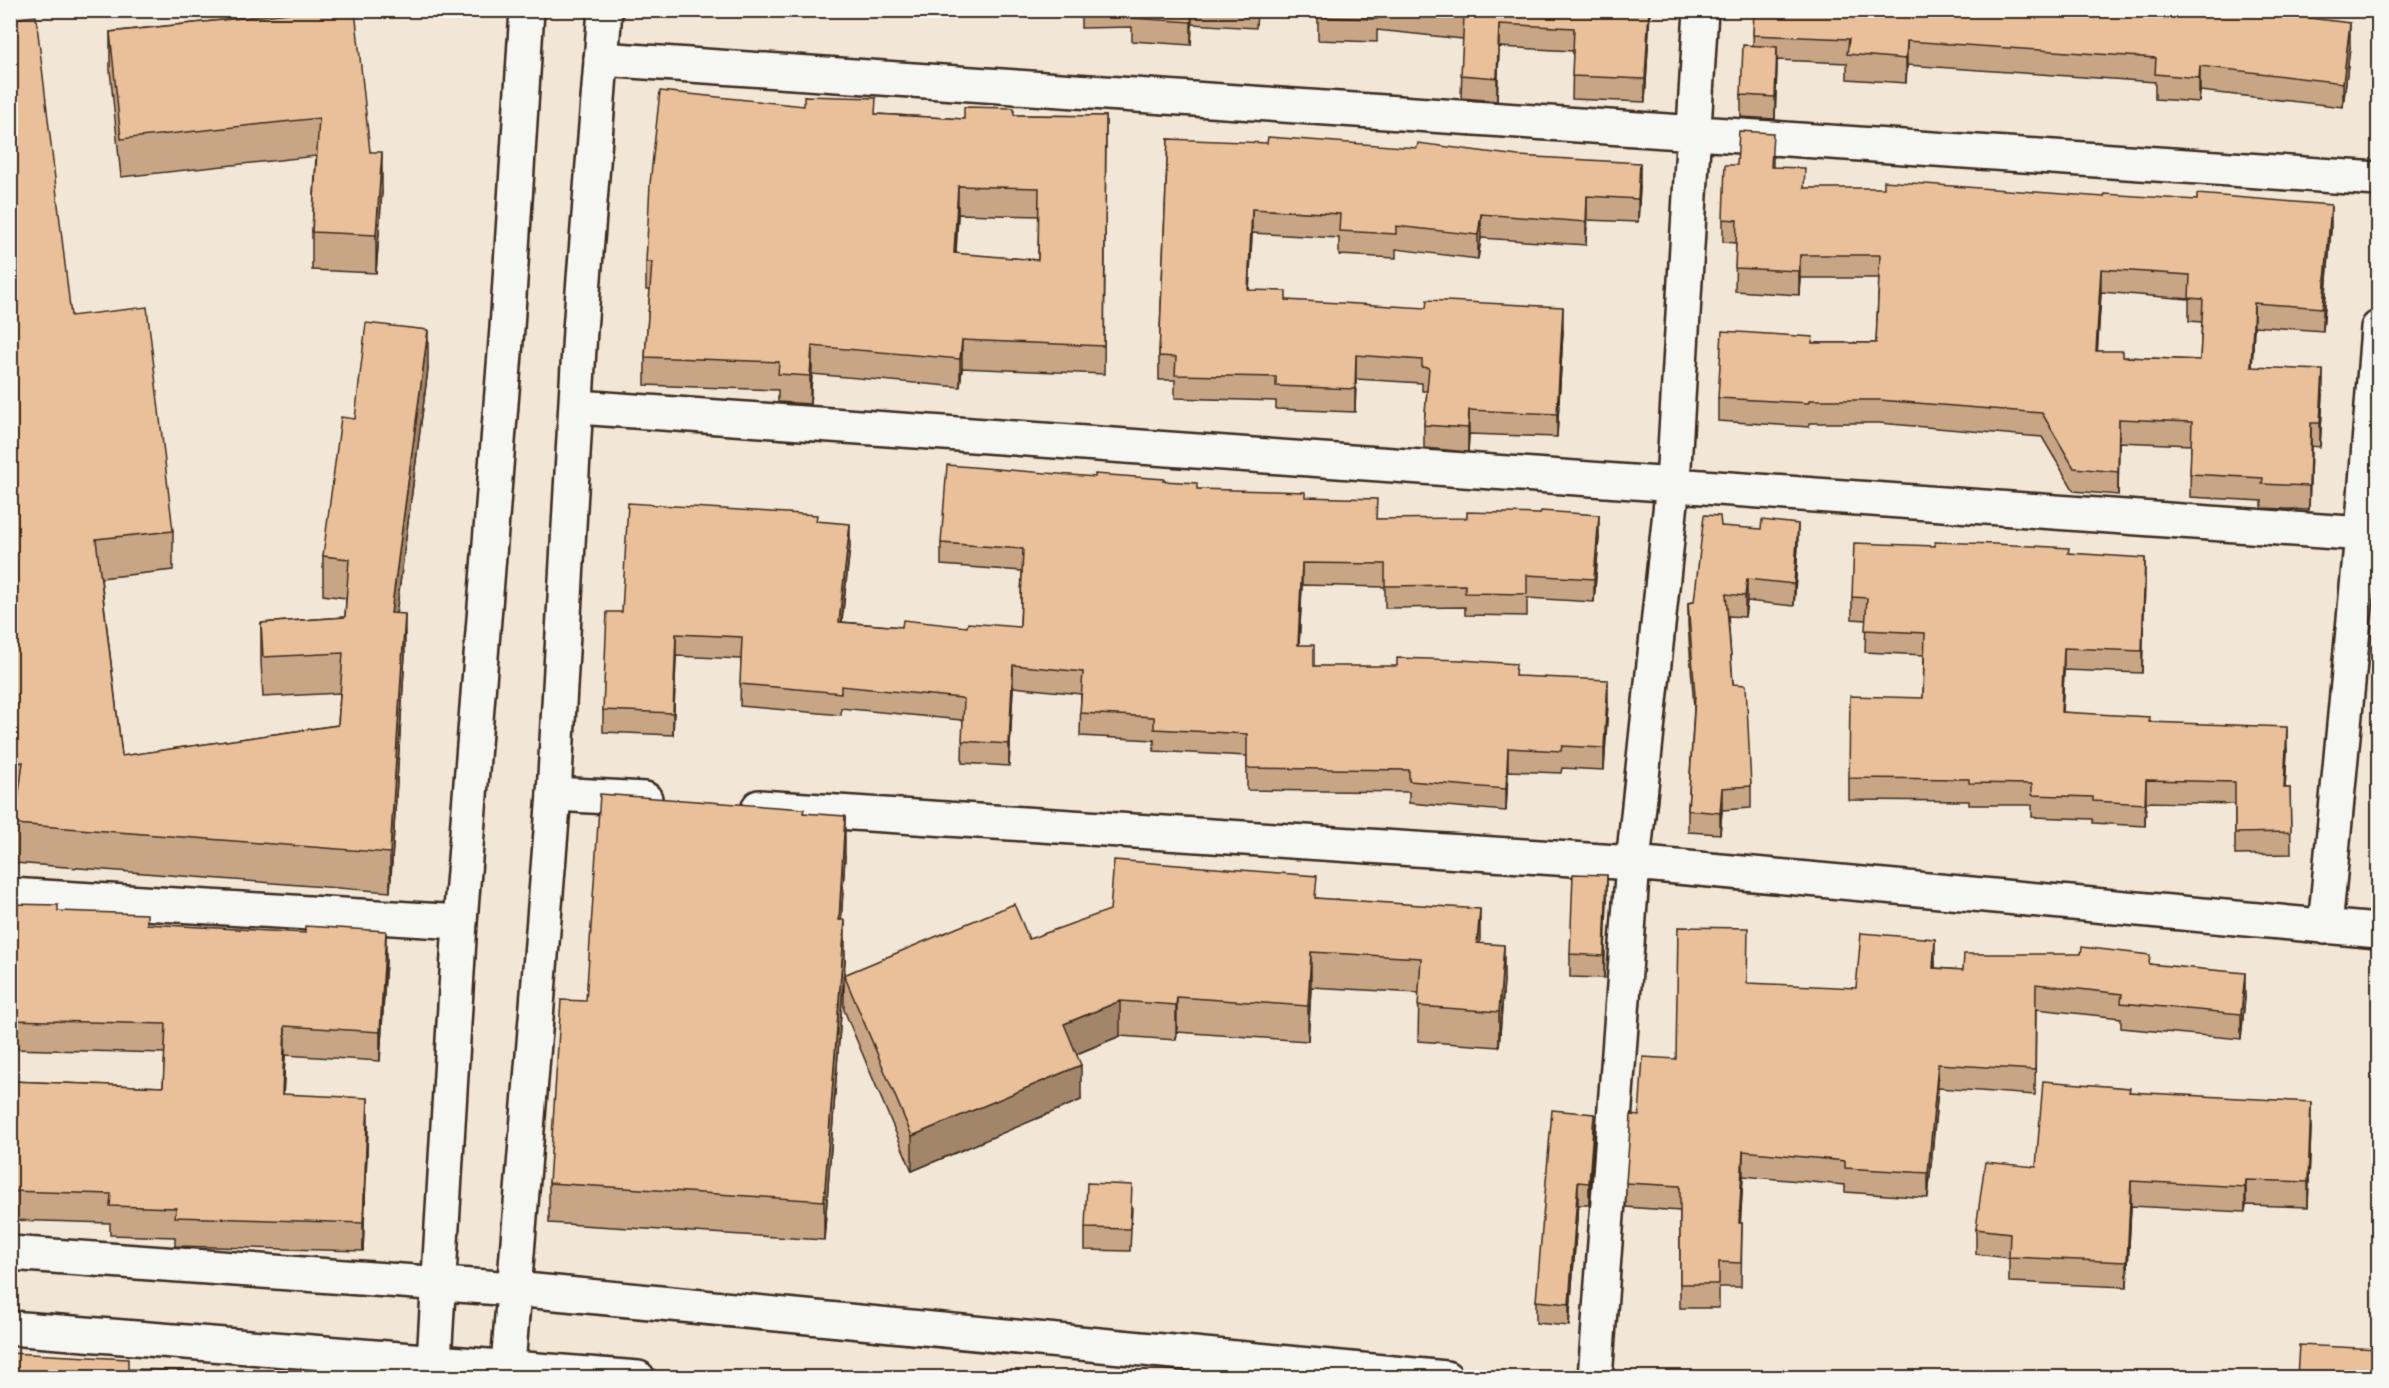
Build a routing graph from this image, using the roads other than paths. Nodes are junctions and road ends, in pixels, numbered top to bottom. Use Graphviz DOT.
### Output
graph roads {
  1 [pos="527,10"];
  2 [pos="605,10"];
  3 [pos="1701,10"];
  4 [pos="601,59"];
  5 [pos="1693,133"];
  6 [pos="2379,179"];
  7 [pos="2379,328"];
  8 [pos="578,407"];
  9 [pos="1673,483"];
  10 [pos="2370,534"];
  11 [pos="554,794"];
  12 [pos="673,801"];
  13 [pos="732,805"];
  14 [pos="1633,863"];
  15 [pos="10,895"];
  16 [pos="460,922"];
  17 [pos="2325,927"];
  18 [pos="2379,931"];
  19 [pos="10,1253"];
  20 [pos="439,1283"];
  21 [pos="514,1289"];
  22 [pos="10,1328"];
  23 [pos="442,1369"];
  24 [pos="508,1372"];
  25 [pos="638,1377"];
  26 [pos="1446,1377"];
  27 [pos="1595,1377"];
  1 -- 16 [label="street"];
  2 -- 4 [label="street"];
  3 -- 5 [label="street"];
  4 -- 5 [label="street"];
  4 -- 8 [label="street"];
  5 -- 6 [label="street"];
  5 -- 9 [label="street"];
  7 -- 10 [label="street"];
  8 -- 9 [label="street"];
  8 -- 11 [label="street"];
  9 -- 10 [label="street"];
  9 -- 14 [label="street"];
  10 -- 17 [label="street"];
  11 -- 12 [label="street"];
  11 -- 21 [label="street"];
  13 -- 14 [label="street"];
  14 -- 17 [label="street"];
  14 -- 27 [label="street"];
  15 -- 16 [label="street"];
  16 -- 20 [label="street"];
  17 -- 18 [label="street"];
  19 -- 20 [label="street"];
  20 -- 21 [label="street"];
  20 -- 23 [label="street"];
  21 -- 24 [label="street"];
  21 -- 26 [label="street"];
  22 -- 23 [label="street"];
  23 -- 24 [label="street"];
  24 -- 25 [label="street"];
}
